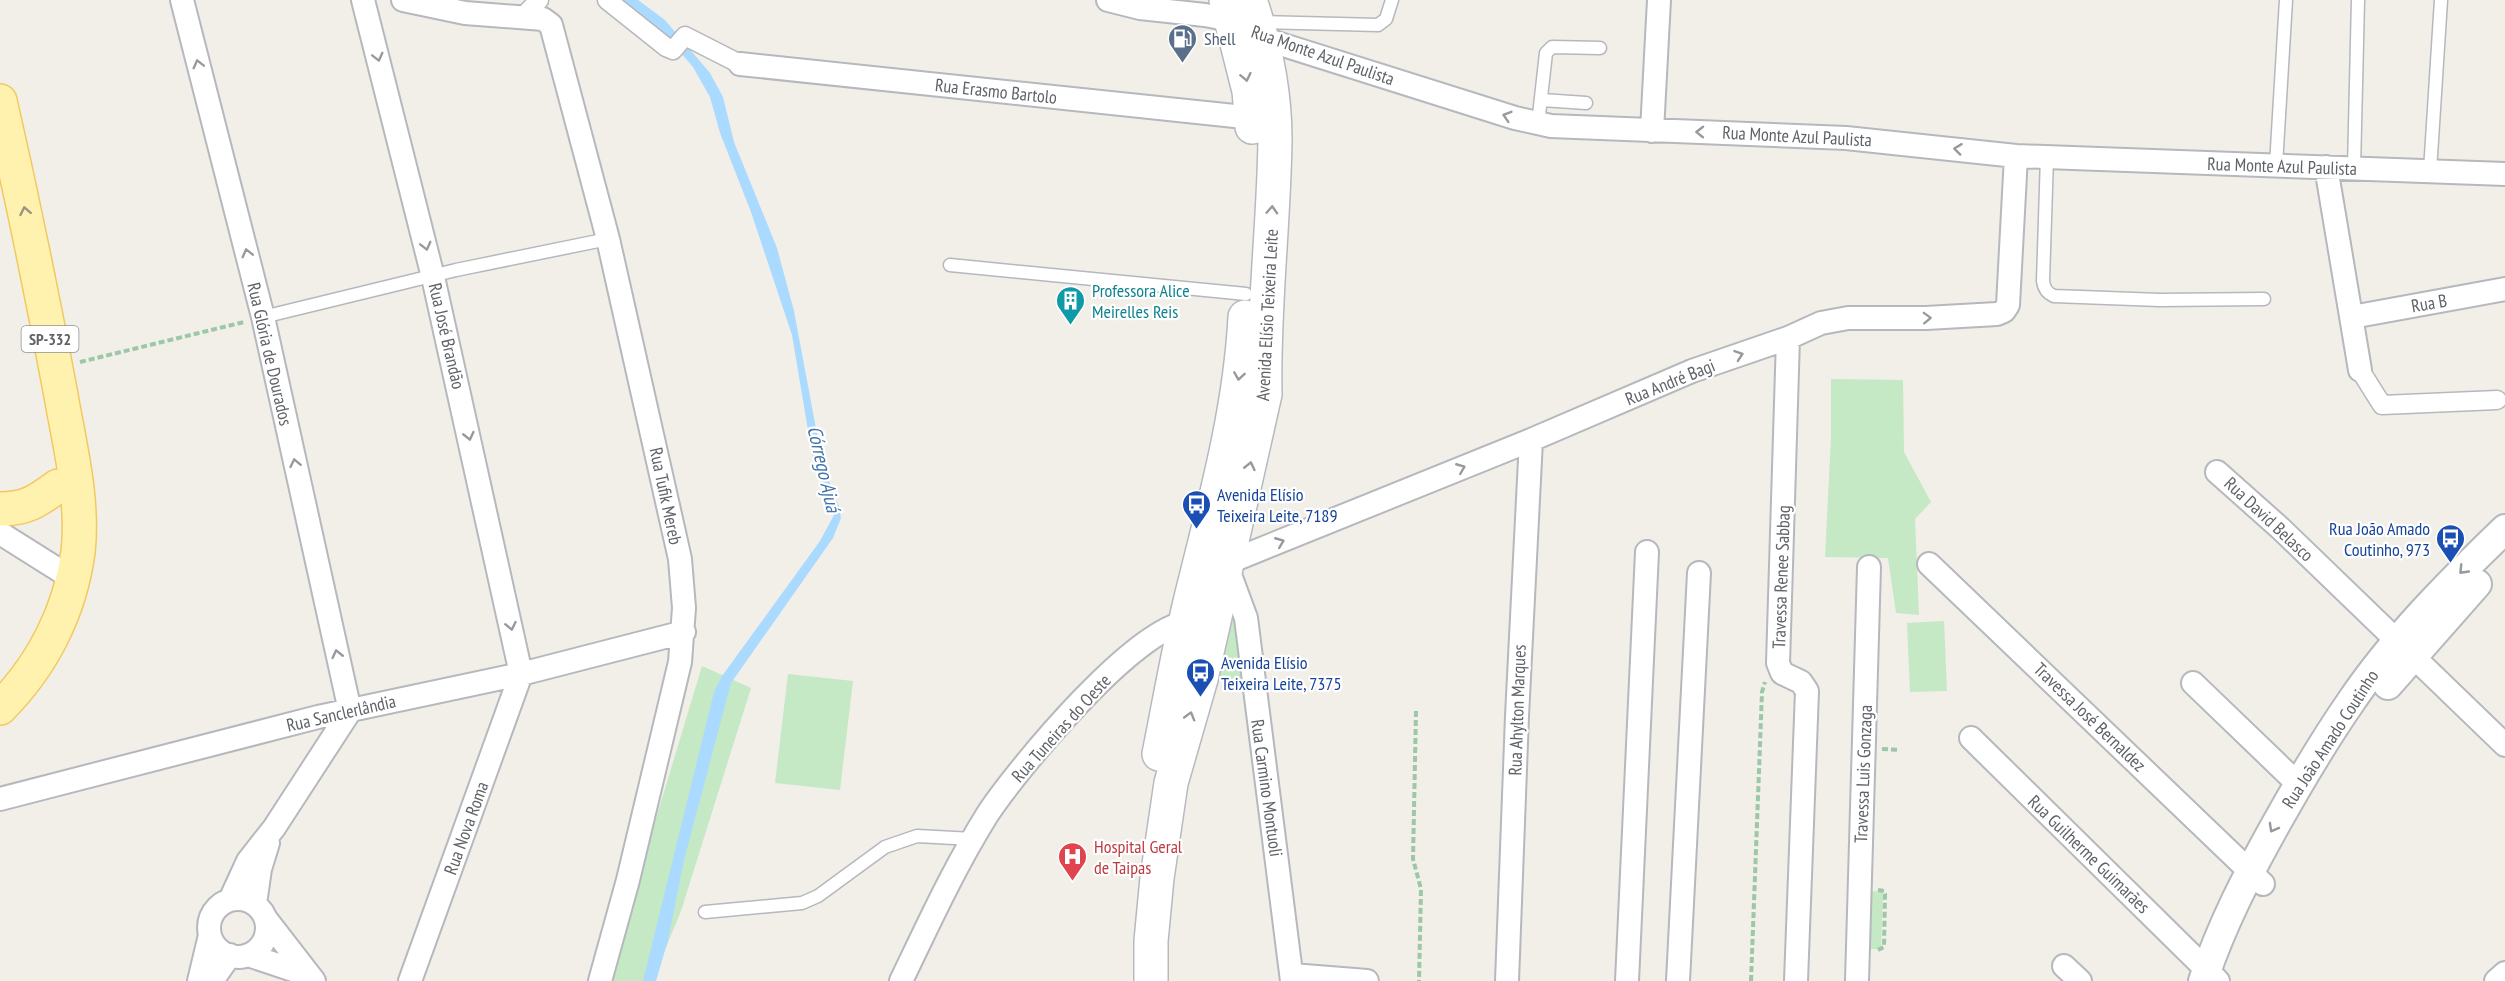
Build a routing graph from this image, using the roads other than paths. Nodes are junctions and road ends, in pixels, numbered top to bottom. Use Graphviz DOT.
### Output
graph roads {
  1 [pos="182,0"];
  2 [pos="363,0"];
  3 [pos="403,0"];
  4 [pos="607,0"];
  5 [pos="1108,0"];
  6 [pos="1392,0"];
  7 [pos="1659,0"];
  8 [pos="1672,0"];
  9 [pos="2286,0"];
  10 [pos="2358,0"];
  11 [pos="2441,0"];
  12 [pos="535,12"];
  13 [pos="1245,16"];
  14 [pos="1600,48"];
  15 [pos="740,64"];
  16 [pos="1542,100"];
  17 [pos="0,101"];
  18 [pos="1586,103"];
  19 [pos="1263,119"];
  20 [pos="1538,124"];
  21 [pos="1660,131"];
  22 [pos="2016,156"];
  23 [pos="2047,157"];
  24 [pos="2276,165"];
  25 [pos="2326,167"];
  26 [pos="2354,168"];
  27 [pos="2430,171"];
  28 [pos="2505,174"];
  29 [pos="0,198"];
  30 [pos="608,240"];
  31 [pos="950,265"];
  32 [pos="433,277"];
  33 [pos="2505,289"];
  34 [pos="1246,294"];
  35 [pos="2264,299"];
  36 [pos="263,317"];
  37 [pos="2352,317"];
  38 [pos="1788,338"];
  39 [pos="2360,370"];
  40 [pos="2501,404"];
  41 [pos="1531,440"];
  42 [pos="2217,471"];
  43 [pos="58,486"];
  44 [pos="0,509"];
  45 [pos="2505,529"];
  46 [pos="0,533"];
  47 [pos="1647,552"];
  48 [pos="2505,556"];
  49 [pos="1214,560"];
  50 [pos="1929,564"];
  51 [pos="1869,567"];
  52 [pos="1699,573"];
  53 [pos="64,574"];
  54 [pos="1199,623"];
  55 [pos="684,632"];
  56 [pos="2405,649"];
  57 [pos="521,674"];
  58 [pos="0,681"];
  59 [pos="2193,683"];
  60 [pos="0,708"];
  61 [pos="350,711"];
  62 [pos="1971,738"];
  63 [pos="2505,745"];
  64 [pos="2298,784"];
  65 [pos="0,799"];
  66 [pos="274,828"];
  67 [pos="973,840"];
  68 [pos="2256,878"];
  69 [pos="230,900"];
  70 [pos="260,912"];
  71 [pos="705,912"];
  72 [pos="210,935"];
  73 [pos="239,955"];
  74 [pos="2505,973"];
  75 [pos="311,978"];
  76 [pos="1292,978"];
  77 [pos="2212,978"];
  78 [pos="199,981"];
  79 [pos="212,981"];
  80 [pos="410,981"];
  81 [pos="600,981"];
  82 [pos="901,981"];
  83 [pos="1130,981"];
  84 [pos="1151,981"];
  85 [pos="1367,981"];
  86 [pos="1507,981"];
  87 [pos="1627,981"];
  88 [pos="1678,981"];
  89 [pos="1796,981"];
  90 [pos="1857,981"];
  91 [pos="2496,981"];
  36 -- 1 [label="street, Rua Glória de Dourados, one-way"];
  2 -- 32 [label="street, Rua José Brandão, one-way"];
  3 -- 12 [label="street"];
  4 -- 15 [label="street"];
  5 -- 13 [label="street, Rua Monte Azul Paulista"];
  6 -- 13 [label="lane"];
  7 -- 21 [label="street"];
  8 -- 21 [label="street"];
  9 -- 24 [label="lane"];
  10 -- 26 [label="lane"];
  11 -- 27 [label="lane"];
  12 -- 30 [label="street, Rua Tufik Mereb"];
  13 -- 19 [label="main road, Avenida Elísio Teixeira Leite"];
  20 -- 13 [label="street, Rua Monte Azul Paulista, one-way"];
  14 -- 16 [label="lane"];
  15 -- 19 [label="street, Rua Erasmo Bartolo"];
  16 -- 18 [label="lane"];
  16 -- 20 [label="lane"];
  53 -- 17 [label="main road, SP-332, one-way"];
  19 -- 34 [label="main road, Avenida Elísio Teixeira Leite"];
  49 -- 19 [label="main road, Avenida Elísio Teixeira Leite, one-way"];
  20 -- 21 [label="street, Rua Monte Azul Paulista"];
  22 -- 21 [label="street, Rua Monte Azul Paulista, one-way"];
  22 -- 23 [label="street, Rua Monte Azul Paulista"];
  38 -- 22 [label="street, Rua André Bagi, one-way"];
  23 -- 24 [label="street, Rua Monte Azul Paulista"];
  23 -- 35 [label="lane"];
  24 -- 25 [label="street, Rua Monte Azul Paulista"];
  25 -- 26 [label="street, Rua Monte Azul Paulista"];
  25 -- 37 [label="street"];
  26 -- 27 [label="street, Rua Monte Azul Paulista"];
  27 -- 28 [label="street, Rua Monte Azul Paulista"];
  29 -- 43 [label="main road, SP-332"];
  30 -- 32 [label="lane"];
  30 -- 55 [label="street, Rua Tufik Mereb"];
  31 -- 34 [label="lane"];
  32 -- 36 [label="lane"];
  32 -- 57 [label="street, Rua José Brandão, one-way"];
  33 -- 37 [label="street, Rua B"];
  34 -- 49 [label="main road, Avenida Elísio Teixeira Leite, one-way"];
  61 -- 36 [label="street, Rua Glória de Dourados, one-way"];
  37 -- 39 [label="street"];
  41 -- 38 [label="street, Rua André Bagi, one-way"];
  38 -- 89 [label="street, Travessa Renee Sabbag"];
  39 -- 40 [label="street"];
  49 -- 41 [label="street, Rua André Bagi, one-way"];
  41 -- 86 [label="street, Rua Ahylton Marques"];
  42 -- 56 [label="street, Rua David Belasco"];
  43 -- 44 [label="main road"];
  43 -- 53 [label="main road, SP-332"];
  45 -- 56 [label="street, Rua João Amado Coutinho, one-way"];
  46 -- 53 [label="street"];
  47 -- 87 [label="street"];
  48 -- 56 [label="street, Rua João Amado Coutinho"];
  49 -- 54 [label="main road, Avenida Elísio Teixeira Leite"];
  49 -- 76 [label="street, Rua Carmino Montuoli"];
  50 -- 68 [label="street, Travessa José Bernaldez"];
  51 -- 90 [label="street, Travessa Luis Gonzaga"];
  52 -- 88 [label="street"];
  53 -- 58 [label="main road, SP-332"];
  53 -- 60 [label="main road, SP-332"];
  54 -- 67 [label="street, Rua Tuneiras do Oeste"];
  54 -- 83 [label="main road, Avenida Elísio Teixeira Leite"];
  84 -- 54 [label="main road, Avenida Elísio Teixeira Leite, one-way"];
  55 -- 57 [label="street, Rua Sanclerlândia"];
  55 -- 81 [label="street, Rua Tufik Mereb"];
  56 -- 63 [label="street, Rua David Belasco"];
  56 -- 64 [label="street, Rua João Amado Coutinho"];
  56 -- 68 [label="street, Rua João Amado Coutinho"];
  57 -- 61 [label="street, Rua Sanclerlândia"];
  57 -- 80 [label="street, Rua Nova Roma"];
  59 -- 64 [label="street"];
  61 -- 65 [label="street, Rua Sanclerlândia"];
  61 -- 66 [label="street"];
  62 -- 77 [label="street, Rua Guilherme Guimarães"];
  64 -- 68 [label="street, Rua João Amado Coutinho, one-way"];
  66 -- 69 [label="street"];
  66 -- 70 [label="street"];
  67 -- 71 [label="lane"];
  67 -- 82 [label="street, Rua Tuneiras do Oeste"];
  68 -- 77 [label="street, Rua João Amado Coutinho"];
  69 -- 70 [label="street"];
  69 -- 72 [label="street"];
  70 -- 73 [label="street"];
  70 -- 75 [label="street"];
  72 -- 73 [label="street"];
  72 -- 78 [label="street"];
  73 -- 75 [label="street"];
  73 -- 79 [label="street"];
  74 -- 91 [label="street"];
  76 -- 85 [label="street"];
}
